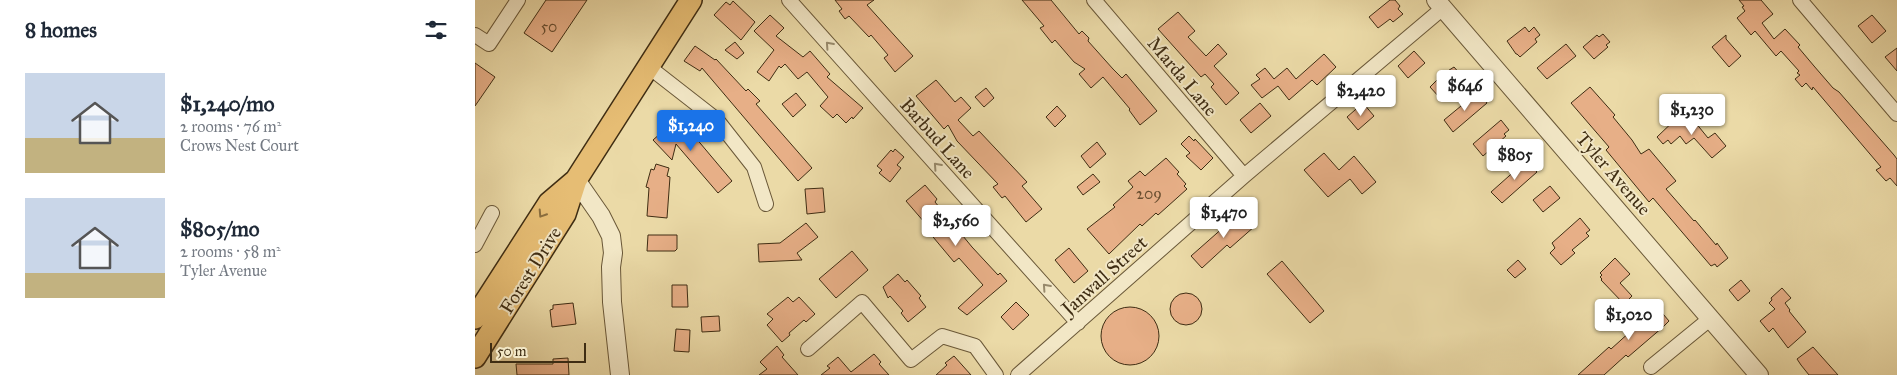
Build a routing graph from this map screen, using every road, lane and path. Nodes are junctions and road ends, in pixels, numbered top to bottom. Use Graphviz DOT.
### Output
graph roads {
  1 [pos="518,0"];
  2 [pos="691,0"];
  3 [pos="789,0"];
  4 [pos="1094,0"];
  5 [pos="1800,0"];
  6 [pos="1440,4"];
  7 [pos="475,35"];
  8 [pos="649,67"];
  9 [pos="1897,114"];
  10 [pos="1244,176"];
  11 [pos="577,180"];
  12 [pos="766,204"];
  13 [pos="492,213"];
  14 [pos="475,245"];
  15 [pos="475,318"];
  16 [pos="1711,318"];
  17 [pos="1078,323"];
  18 [pos="808,348"];
  19 [pos="475,357"];
  20 [pos="1651,368"];
  21 [pos="620,375"];
  22 [pos="996,375"];
  23 [pos="1018,375"];
  24 [pos="1759,375"];
  1 -- 7 [label="street"];
  2 -- 8 [label="main road, Forest Drive"];
  17 -- 3 [label="street, Barbud Lane, one-way"];
  4 -- 10 [label="street, Marda Lane"];
  5 -- 9 [label="street"];
  6 -- 10 [label="street, Janwall Street"];
  6 -- 16 [label="street, Tyler Avenue"];
  8 -- 11 [label="main road, Forest Drive"];
  8 -- 12 [label="street"];
  10 -- 17 [label="street, Janwall Street"];
  11 -- 15 [label="main road, Forest Drive, one-way"];
  11 -- 19 [label="main road, Forest Drive"];
  11 -- 21 [label="street"];
  13 -- 14 [label="street"];
  16 -- 20 [label="street"];
  16 -- 24 [label="street, Tyler Avenue"];
  17 -- 23 [label="street, Janwall Street"];
  18 -- 22 [label="street"];
}
